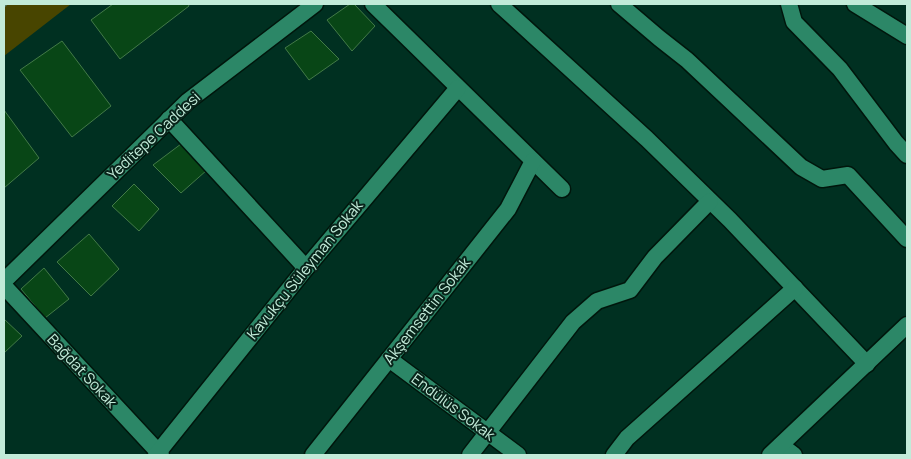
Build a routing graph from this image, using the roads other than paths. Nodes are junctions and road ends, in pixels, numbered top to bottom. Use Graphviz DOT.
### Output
graph roads {
  1 [pos="315,4"];
  2 [pos="373,4"];
  3 [pos="499,4"];
  4 [pos="619,4"];
  5 [pos="789,4"];
  6 [pos="855,4"];
  7 [pos="907,36"];
  8 [pos="458,88"];
  9 [pos="170,119"];
  10 [pos="907,155"];
  11 [pos="533,161"];
  12 [pos="562,190"];
  13 [pos="710,200"];
  14 [pos="907,239"];
  15 [pos="306,268"];
  16 [pos="4,280"];
  17 [pos="4,286"];
  18 [pos="795,288"];
  19 [pos="907,326"];
  20 [pos="389,359"];
  21 [pos="866,364"];
  22 [pos="487,432"];
  23 [pos="776,450"];
  24 [pos="159,454"];
  25 [pos="314,455"];
  26 [pos="470,455"];
  27 [pos="518,455"];
  28 [pos="614,455"];
  29 [pos="794,455"];
  1 -- 9 [label="street, Yeditepe Caddesi"];
  2 -- 8 [label="street"];
  3 -- 13 [label="street"];
  4 -- 14 [label="street"];
  5 -- 10 [label="street"];
  6 -- 7 [label="street"];
  8 -- 11 [label="street"];
  8 -- 15 [label="street, Kavukçu Süleyman Sokak"];
  9 -- 15 [label="street"];
  9 -- 16 [label="street, Yeditepe Caddesi"];
  11 -- 12 [label="street"];
  11 -- 20 [label="street, Akşemsettin Sokak"];
  13 -- 18 [label="street"];
  13 -- 22 [label="street"];
  15 -- 24 [label="street, Kavukçu Süleyman Sokak"];
  17 -- 24 [label="street, Bağdat Sokak"];
  18 -- 21 [label="street"];
  18 -- 28 [label="street"];
  19 -- 21 [label="street"];
  20 -- 22 [label="street, Endülüs Sokak"];
  20 -- 25 [label="street, Akşemsettin Sokak"];
  21 -- 23 [label="street"];
  22 -- 26 [label="street"];
  22 -- 27 [label="street, Endülüs Sokak"];
  23 -- 29 [label="street"];
}
